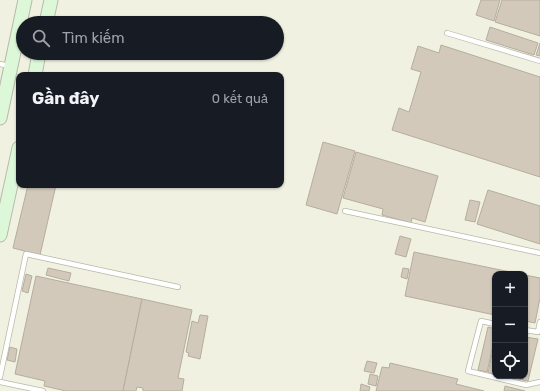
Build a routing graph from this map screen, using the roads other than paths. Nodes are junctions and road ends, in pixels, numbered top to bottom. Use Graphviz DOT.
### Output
graph roads {
  1 [pos="25,0"];
  2 [pos="51,0"];
  3 [pos="20,16"];
  4 [pos="48,16"];
  5 [pos="16,30"];
  6 [pos="447,33"];
  7 [pos="38,60"];
  8 [pos="540,61"];
  9 [pos="5,66"];
  10 [pos="36,72"];
  11 [pos="0,118"];
  12 [pos="16,162"];
  13 [pos="345,211"];
  14 [pos="0,236"];
  15 [pos="540,253"];
  16 [pos="178,287"];
  17 [pos="540,322"];
  18 [pos="492,323"];
  19 [pos="528,330"];
  20 [pos="3,352"];
  21 [pos="0,377"];
  22 [pos="0,382"];
  23 [pos="540,382"];
  24 [pos="43,391"];
  1 -- 3 [label="street"];
  2 -- 4 [label="street"];
  5 -- 9 [label="street"];
  6 -- 8 [label="lane"];
  7 -- 10 [label="street"];
  9 -- 11 [label="street"];
  12 -- 14 [label="street"];
  13 -- 15 [label="lane"];
  16 -- 20 [label="lane"];
  17 -- 19 [label="lane"];
  18 -- 23 [label="lane"];
  20 -- 21 [label="lane"];
  22 -- 24 [label="lane"];
}
